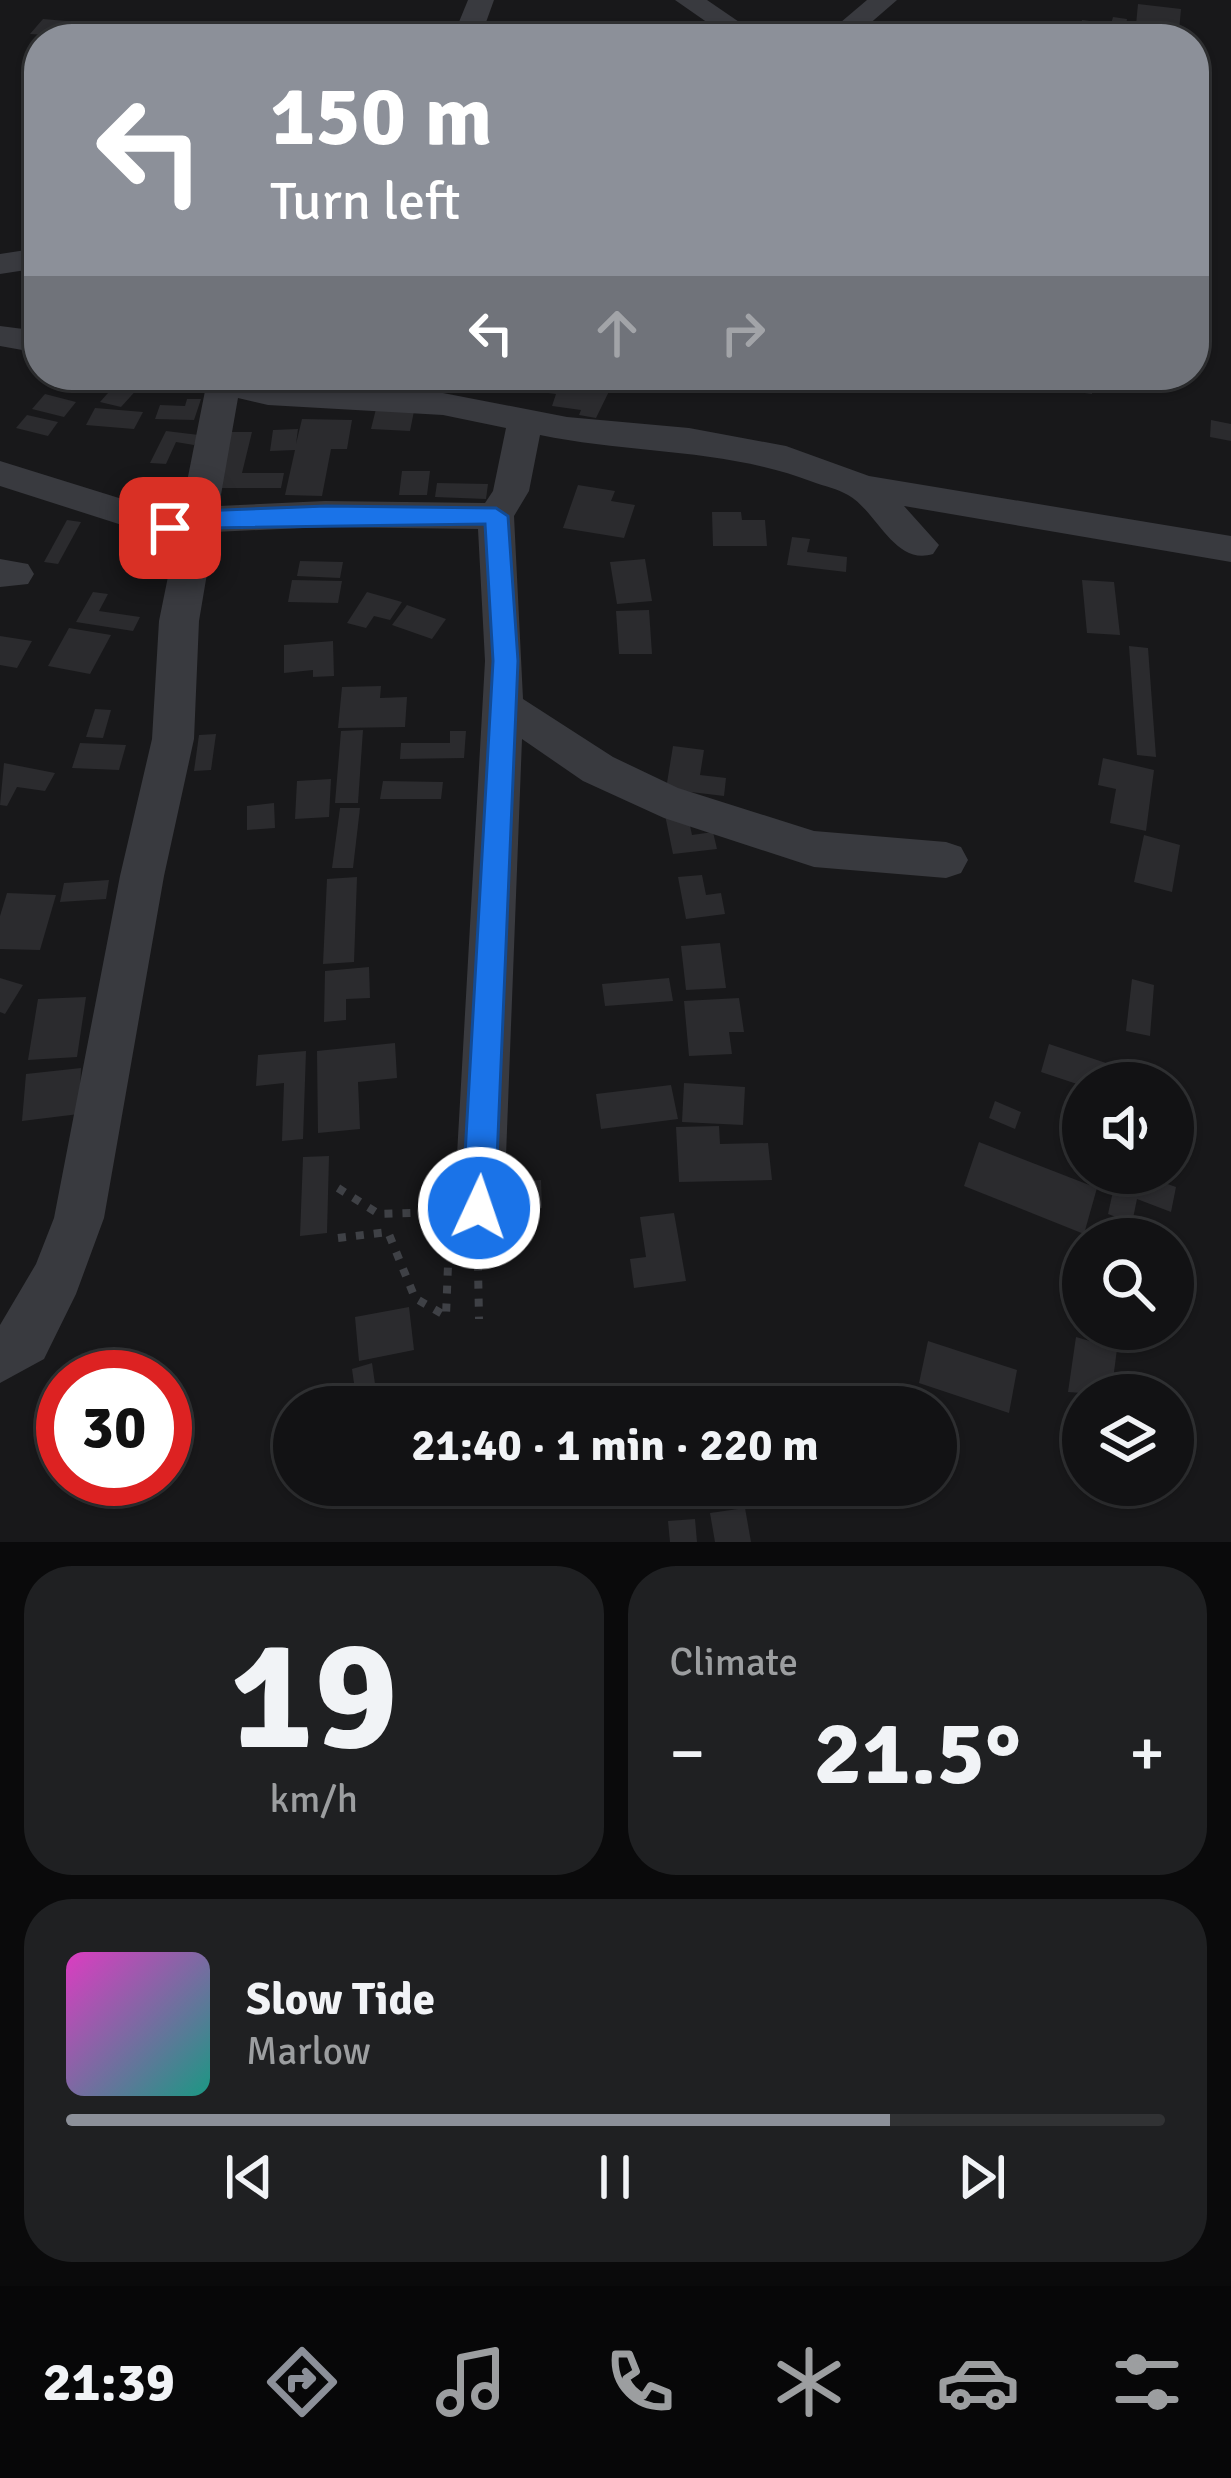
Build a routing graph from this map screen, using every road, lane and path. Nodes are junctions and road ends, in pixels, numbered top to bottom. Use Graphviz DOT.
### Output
graph roads {
  1 [pos="688,0"];
  2 [pos="884,0"];
  3 [pos="726,24"];
  4 [pos="854,24"];
  5 [pos="204,390"];
  6 [pos="248,390"];
  7 [pos="525,421"];
  8 [pos="0,473"];
  9 [pos="863,487"];
  10 [pos="496,516"];
  11 [pos="197,528"];
  12 [pos="920,545"];
  13 [pos="1231,549"];
  14 [pos="503,706"];
  15 [pos="946,860"];
  16 [pos="338,1187"];
  17 [pos="379,1214"];
  18 [pos="466,1215"];
  19 [pos="388,1232"];
  20 [pos="338,1238"];
  21 [pos="479,1319"];
  22 [pos="0,1356"];
  1 -- 3 [label="street"];
  2 -- 4 [label="street"];
  5 -- 11 [label="street"];
  6 -- 7 [label="street"];
  7 -- 9 [label="street"];
  7 -- 10 [label="street"];
  8 -- 11 [label="street"];
  9 -- 12 [label="street"];
  9 -- 13 [label="street"];
  10 -- 11 [label="street"];
  10 -- 14 [label="street"];
  11 -- 22 [label="street"];
  14 -- 15 [label="street"];
  14 -- 18 [label="street"];
  16 -- 17 [label="path"];
  17 -- 18 [label="path"];
  17 -- 19 [label="path"];
  19 -- 20 [label="path"];
  19 -- 21 [label="path"];
}
